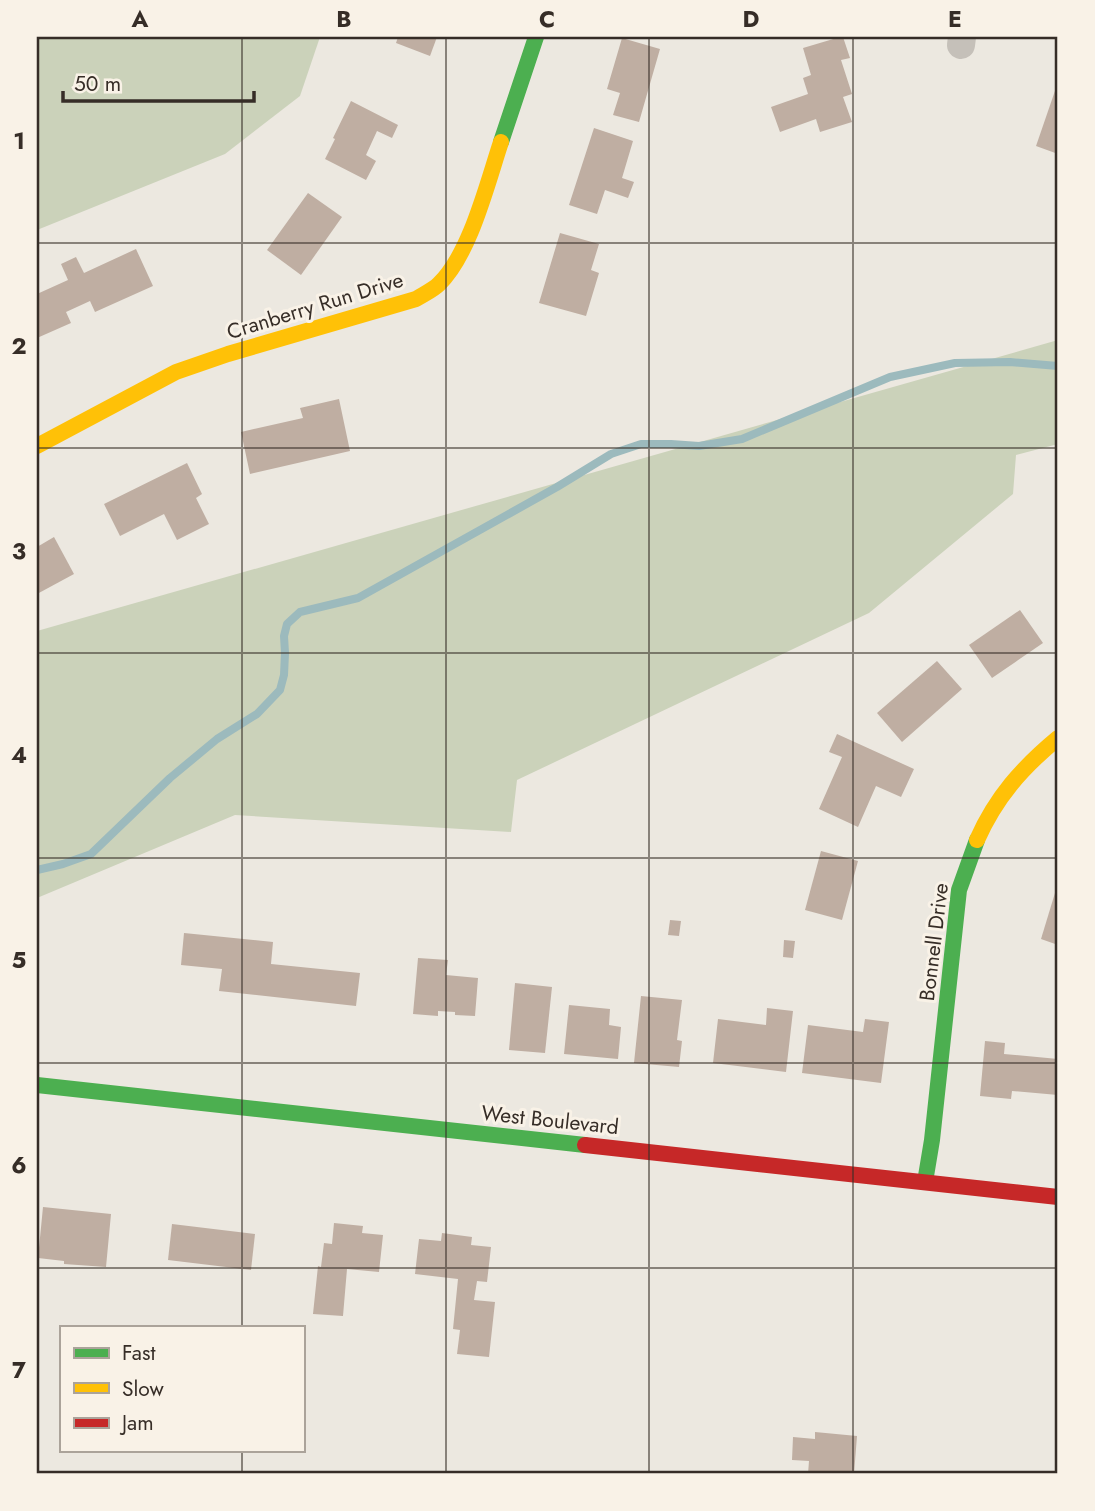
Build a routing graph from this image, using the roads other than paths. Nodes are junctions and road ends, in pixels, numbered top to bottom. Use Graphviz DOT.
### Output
graph roads {
  1 [pos="536,37"];
  2 [pos="37,446"];
  3 [pos="1058,738"];
  4 [pos="37,1085"];
  5 [pos="925,1182"];
  6 [pos="1058,1197"];
  1 -- 2 [label="street, Cranberry Run Drive"];
  3 -- 5 [label="street, Bonnell Drive"];
  4 -- 5 [label="street, West Boulevard"];
  5 -- 6 [label="street, West Boulevard"];
}
